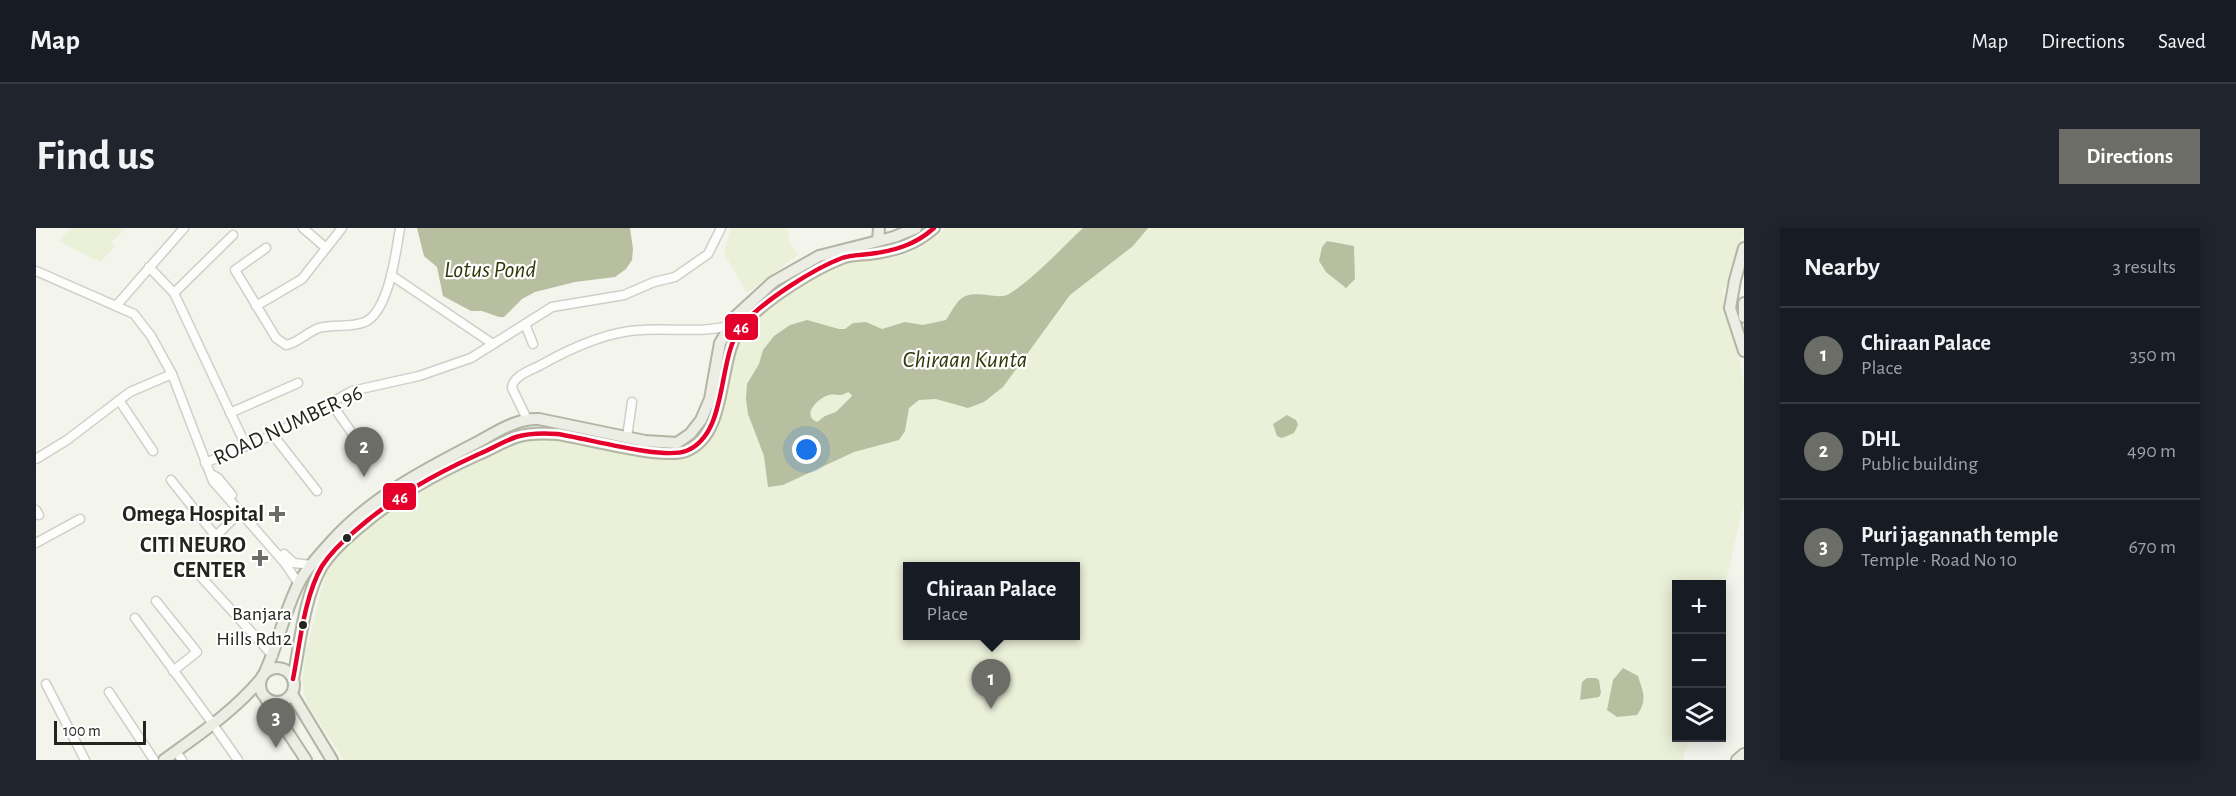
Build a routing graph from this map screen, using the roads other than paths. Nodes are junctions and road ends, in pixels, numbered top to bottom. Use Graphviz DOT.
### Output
graph roads {
  1 [pos="184,228"];
  2 [pos="303,228"];
  3 [pos="342,228"];
  4 [pos="400,228"];
  5 [pos="721,228"];
  6 [pos="879,228"];
  7 [pos="916,228"];
  8 [pos="934,228"];
  9 [pos="232,235"];
  10 [pos="878,240"];
  11 [pos="266,248"];
  12 [pos="326,248"];
  13 [pos="1744,248"];
  14 [pos="149,267"];
  15 [pos="36,271"];
  16 [pos="391,275"];
  17 [pos="174,293"];
  18 [pos="1744,303"];
  19 [pos="116,306"];
  20 [pos="256,306"];
  21 [pos="1744,316"];
  22 [pos="525,324"];
  23 [pos="729,326"];
  24 [pos="712,330"];
  25 [pos="494,344"];
  26 [pos="533,344"];
  27 [pos="720,344"];
  28 [pos="1744,351"];
  29 [pos="172,374"];
  30 [pos="298,383"];
  31 [pos="119,400"];
  32 [pos="632,402"];
  33 [pos="332,403"];
  34 [pos="230,413"];
  35 [pos="527,419"];
  36 [pos="273,435"];
  37 [pos="627,437"];
  38 [pos="246,446"];
  39 [pos="153,451"];
  40 [pos="369,456"];
  41 [pos="36,459"];
  42 [pos="451,462"];
  43 [pos="206,463"];
  44 [pos="211,474"];
  45 [pos="171,480"];
  46 [pos="317,491"];
  47 [pos="240,512"];
  48 [pos="80,519"];
  49 [pos="351,527"];
  50 [pos="36,543"];
  51 [pos="311,565"];
  52 [pos="193,568"];
  53 [pos="299,584"];
  54 [pos="156,601"];
  55 [pos="135,618"];
  56 [pos="273,656"];
  57 [pos="173,671"];
  58 [pos="262,676"];
  59 [pos="293,680"];
  60 [pos="46,684"];
  61 [pos="109,692"];
  62 [pos="292,694"];
  63 [pos="264,697"];
  64 [pos="215,727"];
  65 [pos="1744,754"];
  66 [pos="179,759"];
  67 [pos="85,760"];
  68 [pos="154,760"];
  69 [pos="164,760"];
  70 [pos="238,760"];
  71 [pos="306,760"];
  72 [pos="332,760"];
  73 [pos="1737,760"];
  1 -- 14 [label="street"];
  2 -- 12 [label="street"];
  3 -- 12 [label="street"];
  4 -- 16 [label="street"];
  5 -- 22 [label="street, ROAD NUMBER 96"];
  6 -- 10 [label="main road"];
  7 -- 10 [label="main road"];
  8 -- 42 [label="main road"];
  9 -- 17 [label="street"];
  10 -- 23 [label="main road"];
  11 -- 20 [label="street"];
  12 -- 20 [label="street"];
  13 -- 28 [label="main road"];
  14 -- 17 [label="street"];
  14 -- 19 [label="street"];
  15 -- 19 [label="street"];
  16 -- 20 [label="street"];
  16 -- 25 [label="street"];
  17 -- 34 [label="street"];
  18 -- 21 [label="main road"];
  19 -- 29 [label="street"];
  22 -- 25 [label="street, ROAD NUMBER 96"];
  22 -- 26 [label="street"];
  23 -- 24 [label="street"];
  23 -- 27 [label="main road"];
  24 -- 27 [label="street"];
  24 -- 35 [label="street"];
  25 -- 33 [label="street, ROAD NUMBER 96"];
  27 -- 37 [label="main road"];
  29 -- 31 [label="street"];
  29 -- 43 [label="street"];
  30 -- 34 [label="street"];
  31 -- 39 [label="street"];
  31 -- 41 [label="street"];
  32 -- 37 [label="street"];
  33 -- 36 [label="street, ROAD NUMBER 96"];
  33 -- 40 [label="street"];
  34 -- 38 [label="street"];
  35 -- 37 [label="main road"];
  35 -- 42 [label="main road"];
  36 -- 38 [label="street, ROAD NUMBER 96"];
  36 -- 46 [label="street"];
  38 -- 43 [label="street, ROAD NUMBER 96"];
  42 -- 49 [label="main road"];
  43 -- 44 [label="street"];
  44 -- 47 [label="street"];
  44 -- 51 [label="street"];
  45 -- 47 [label="street"];
  47 -- 53 [label="street"];
  48 -- 50 [label="street"];
  49 -- 51 [label="main road"];
  49 -- 59 [label="main road"];
  51 -- 53 [label="main road"];
  52 -- 56 [label="street"];
  53 -- 56 [label="main road"];
  54 -- 57 [label="street"];
  55 -- 57 [label="street"];
  56 -- 58 [label="main road"];
  57 -- 64 [label="street"];
  58 -- 59 [label="main road"];
  58 -- 63 [label="main road"];
  58 -- 64 [label="main road"];
  59 -- 62 [label="main road"];
  60 -- 67 [label="street"];
  61 -- 68 [label="street"];
  62 -- 63 [label="main road"];
  62 -- 72 [label="main road"];
  63 -- 64 [label="main road"];
  63 -- 71 [label="main road"];
  64 -- 66 [label="main road"];
  64 -- 69 [label="main road"];
  64 -- 70 [label="street"];
  65 -- 73 [label="main road"];
}
